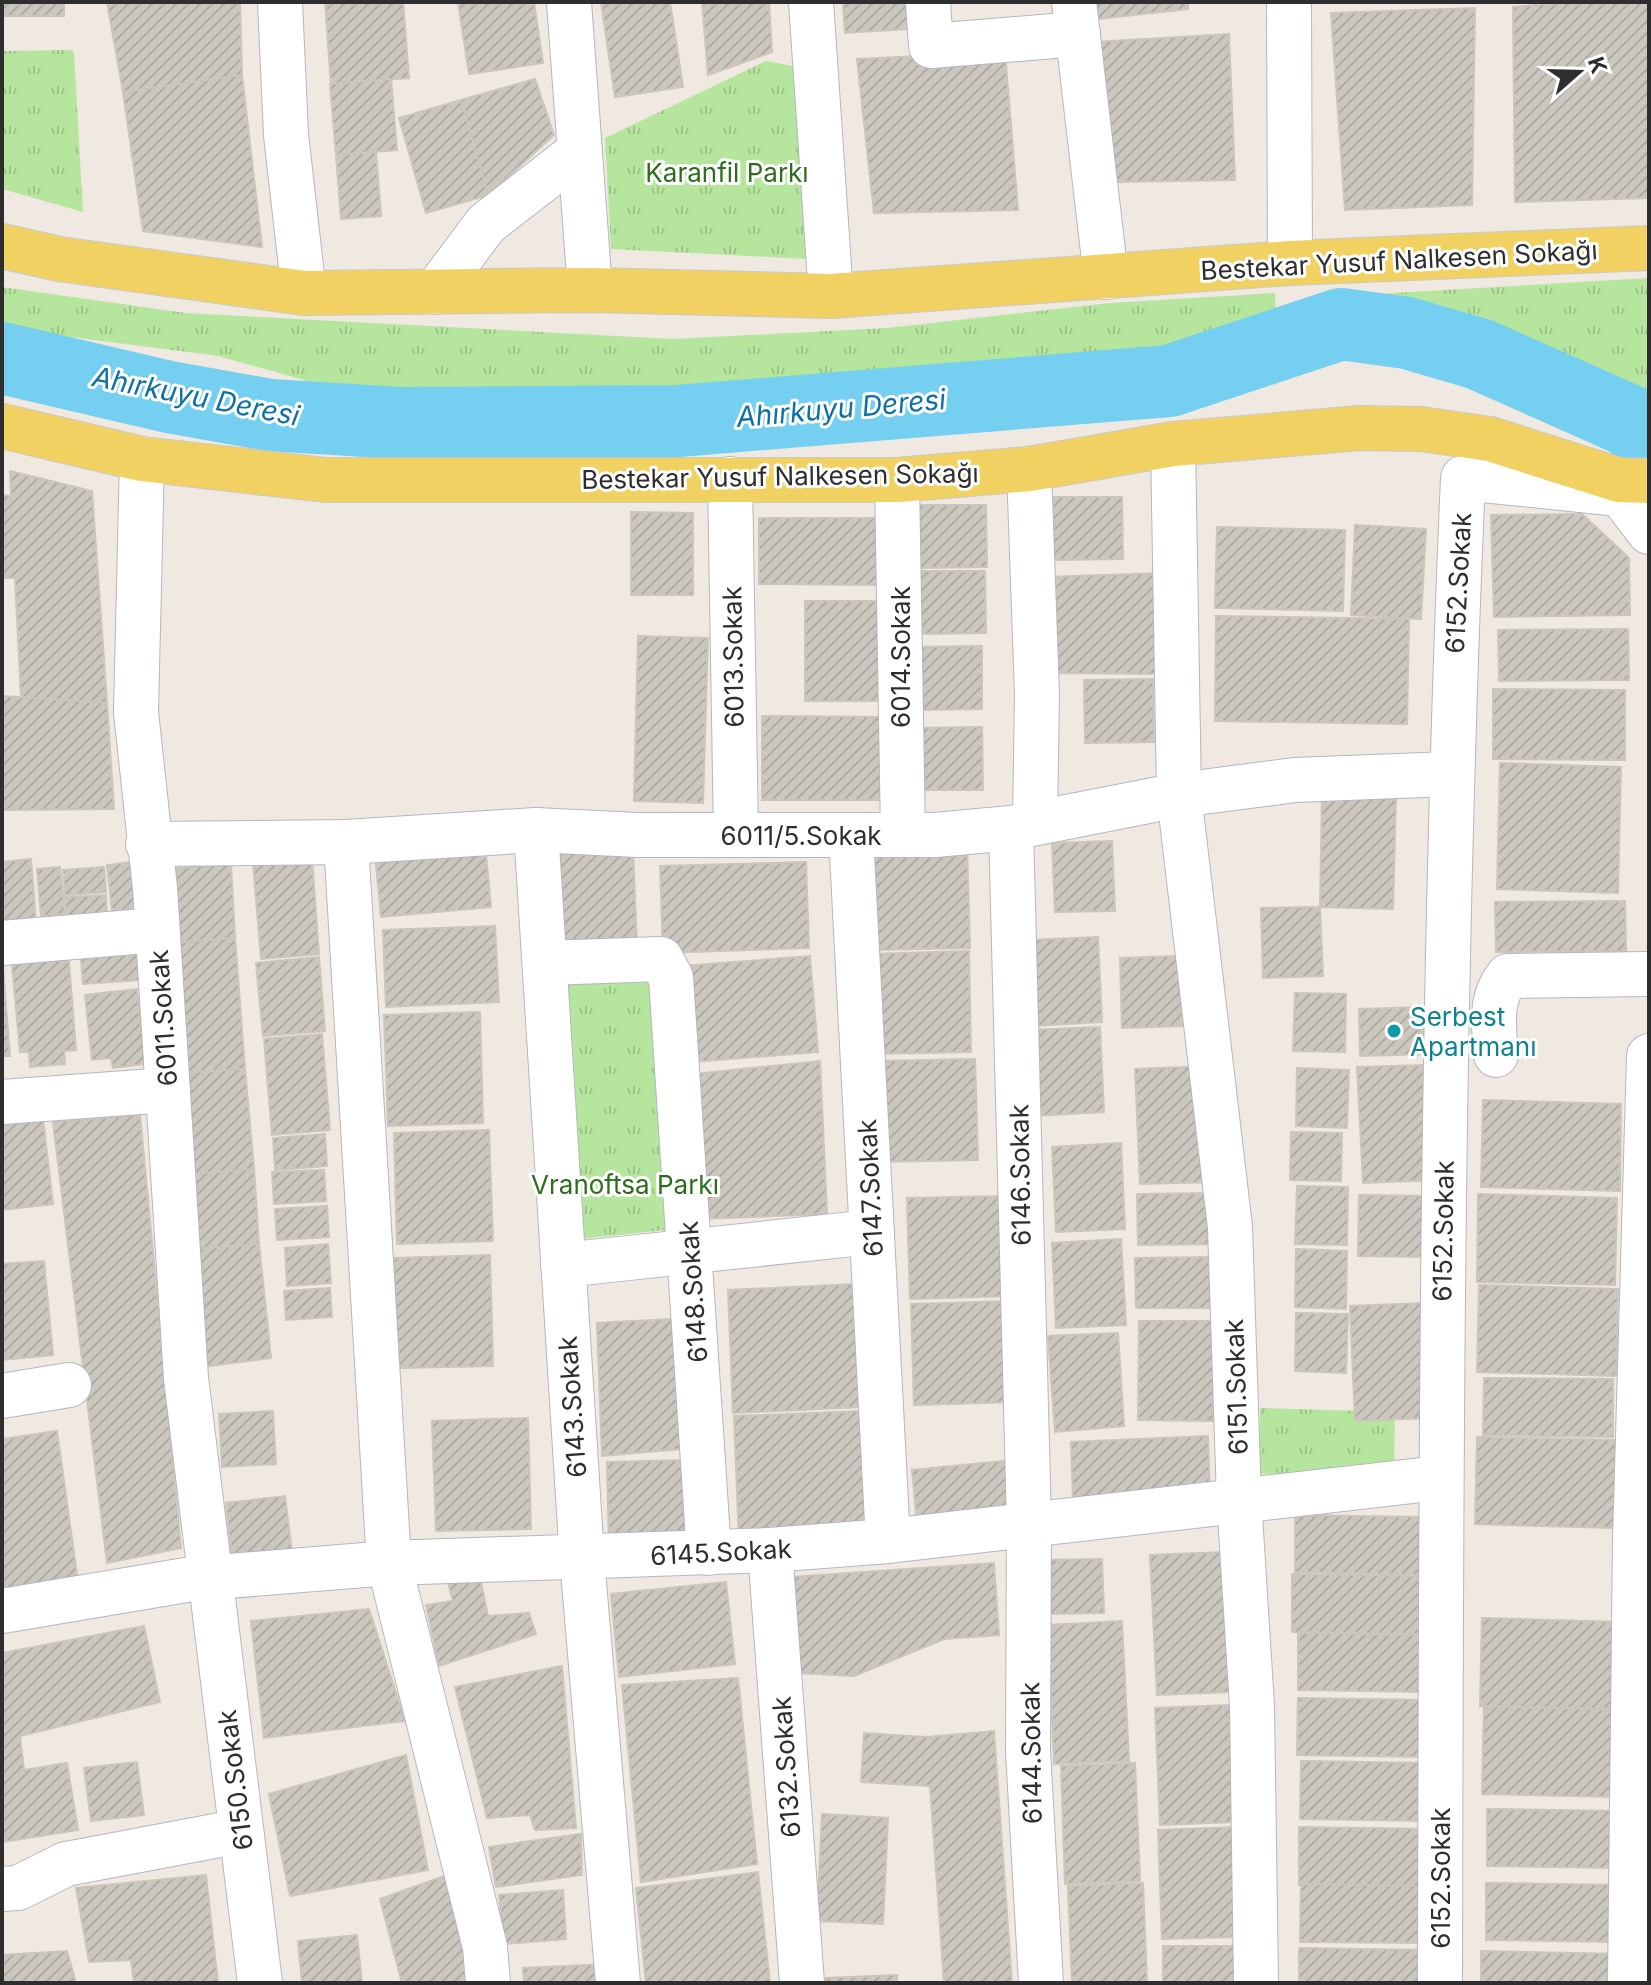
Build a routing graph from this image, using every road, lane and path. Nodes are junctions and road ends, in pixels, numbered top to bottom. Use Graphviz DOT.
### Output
graph roads {
  1 [pos="280,2"];
  2 [pos="569,2"];
  3 [pos="811,2"];
  4 [pos="928,2"];
  5 [pos="1289,2"];
  6 [pos="1076,18"];
  7 [pos="580,151"];
  8 [pos="2,246"];
  9 [pos="1649,248"];
  10 [pos="1290,263"];
  11 [pos="1106,277"];
  12 [pos="590,290"];
  13 [pos="435,292"];
  14 [pos="304,293"];
  15 [pos="831,296"];
  16 [pos="2,426"];
  17 [pos="1173,444"];
  18 [pos="142,459"];
  19 [pos="1029,469"];
  20 [pos="730,479"];
  21 [pos="897,480"];
  22 [pos="1634,481"];
  23 [pos="1649,532"];
  24 [pos="1450,774"];
  25 [pos="1179,795"];
  26 [pos="1023,825"];
  27 [pos="536,830"];
  28 [pos="736,835"];
  29 [pos="851,835"];
  30 [pos="903,835"];
  31 [pos="346,842"];
  32 [pos="148,844"];
  33 [pos="157,930"];
  34 [pos="2,943"];
  35 [pos="545,963"];
  36 [pos="1649,974"];
  37 [pos="1496,1055"];
  38 [pos="1649,1056"];
  39 [pos="168,1090"];
  40 [pos="2,1102"];
  41 [pos="872,1232"];
  42 [pos="691,1251"];
  43 [pos="563,1265"];
  44 [pos="69,1385"];
  45 [pos="2,1396"];
  46 [pos="1643,1452"];
  47 [pos="1439,1478"];
  48 [pos="1239,1499"];
  49 [pos="1029,1523"];
  50 [pos="888,1541"];
  51 [pos="770,1550"];
  52 [pos="709,1553"];
  53 [pos="582,1559"];
  54 [pos="389,1563"];
  55 [pos="210,1577"];
  56 [pos="2,1611"];
  57 [pos="241,1831"];
  58 [pos="2,1889"];
  59 [pos="260,1983"];
  60 [pos="488,1983"];
  61 [pos="618,1983"];
  62 [pos="802,1983"];
  63 [pos="1041,1983"];
  64 [pos="1256,1983"];
  65 [pos="1440,1983"];
  66 [pos="1630,1983"];
  1 -- 14 [label="street"];
  2 -- 7 [label="street"];
  3 -- 15 [label="street"];
  4 -- 6 [label="street"];
  5 -- 10 [label="street"];
  6 -- 11 [label="street"];
  7 -- 12 [label="street"];
  7 -- 13 [label="street"];
  8 -- 14 [label="main road, Bestekar Yusuf Nalkesen Sokağı"];
  9 -- 10 [label="main road, Bestekar Yusuf Nalkesen Sokağı"];
  10 -- 11 [label="main road, Bestekar Yusuf Nalkesen Sokağı"];
  11 -- 15 [label="main road, Bestekar Yusuf Nalkesen Sokağı"];
  12 -- 13 [label="main road, Bestekar Yusuf Nalkesen Sokağı"];
  12 -- 15 [label="main road, Bestekar Yusuf Nalkesen Sokağı"];
  13 -- 14 [label="main road, Bestekar Yusuf Nalkesen Sokağı"];
  16 -- 18 [label="main road, Bestekar Yusuf Nalkesen Sokağı"];
  17 -- 19 [label="main road, Bestekar Yusuf Nalkesen Sokağı"];
  17 -- 22 [label="main road, Bestekar Yusuf Nalkesen Sokağı"];
  17 -- 25 [label="street, 6151.Sokak"];
  18 -- 20 [label="main road, Bestekar Yusuf Nalkesen Sokağı"];
  18 -- 32 [label="street, 6011.Sokak"];
  19 -- 21 [label="main road, Bestekar Yusuf Nalkesen Sokağı"];
  19 -- 26 [label="street, 6146.Sokak"];
  20 -- 21 [label="main road, Bestekar Yusuf Nalkesen Sokağı"];
  20 -- 28 [label="street, 6013.Sokak"];
  21 -- 30 [label="street, 6014.Sokak"];
  23 -- 24 [label="street, 6152.Sokak"];
  24 -- 25 [label="street, 6011/5.Sokak"];
  24 -- 47 [label="street, 6152.Sokak"];
  25 -- 26 [label="street, 6011/5.Sokak"];
  25 -- 48 [label="street, 6151.Sokak"];
  26 -- 30 [label="street, 6011/5.Sokak"];
  26 -- 49 [label="street, 6146.Sokak"];
  27 -- 28 [label="street, 6011/5.Sokak"];
  27 -- 31 [label="street, 6011/5.Sokak"];
  27 -- 35 [label="street, 6143.Sokak"];
  28 -- 29 [label="street, 6011/5.Sokak"];
  29 -- 30 [label="street, 6011/5.Sokak"];
  29 -- 41 [label="street, 6147.Sokak"];
  31 -- 32 [label="street, 6011/5.Sokak"];
  31 -- 54 [label="street"];
  32 -- 33 [label="street, 6011.Sokak"];
  33 -- 34 [label="street"];
  33 -- 39 [label="street, 6011.Sokak"];
  35 -- 42 [label="street, 6148.Sokak"];
  35 -- 43 [label="street, 6143.Sokak"];
  36 -- 37 [label="street"];
  38 -- 46 [label="street"];
  39 -- 40 [label="street"];
  39 -- 55 [label="street, 6011.Sokak"];
  41 -- 42 [label="street"];
  41 -- 50 [label="street, 6147.Sokak"];
  42 -- 43 [label="street"];
  42 -- 52 [label="street, 6148.Sokak"];
  43 -- 53 [label="street, 6143.Sokak"];
  44 -- 45 [label="street"];
  46 -- 66 [label="street"];
  47 -- 48 [label="street, 6145.Sokak"];
  47 -- 65 [label="street, 6152.Sokak"];
  48 -- 49 [label="street, 6145.Sokak"];
  48 -- 64 [label="street, 6151.Sokak"];
  49 -- 50 [label="street, 6145.Sokak"];
  49 -- 63 [label="street, 6144.Sokak"];
  50 -- 51 [label="street, 6145.Sokak"];
  51 -- 52 [label="street, 6145.Sokak"];
  51 -- 62 [label="street, 6132.Sokak"];
  52 -- 53 [label="street, 6145.Sokak"];
  53 -- 54 [label="street, 6145.Sokak"];
  53 -- 61 [label="street, 6143.Sokak"];
  54 -- 55 [label="street, 6145.Sokak"];
  54 -- 60 [label="street"];
  55 -- 56 [label="street, 6145.Sokak"];
  55 -- 57 [label="street, 6150.Sokak"];
  57 -- 58 [label="street"];
  57 -- 59 [label="street, 6150.Sokak"];
}
